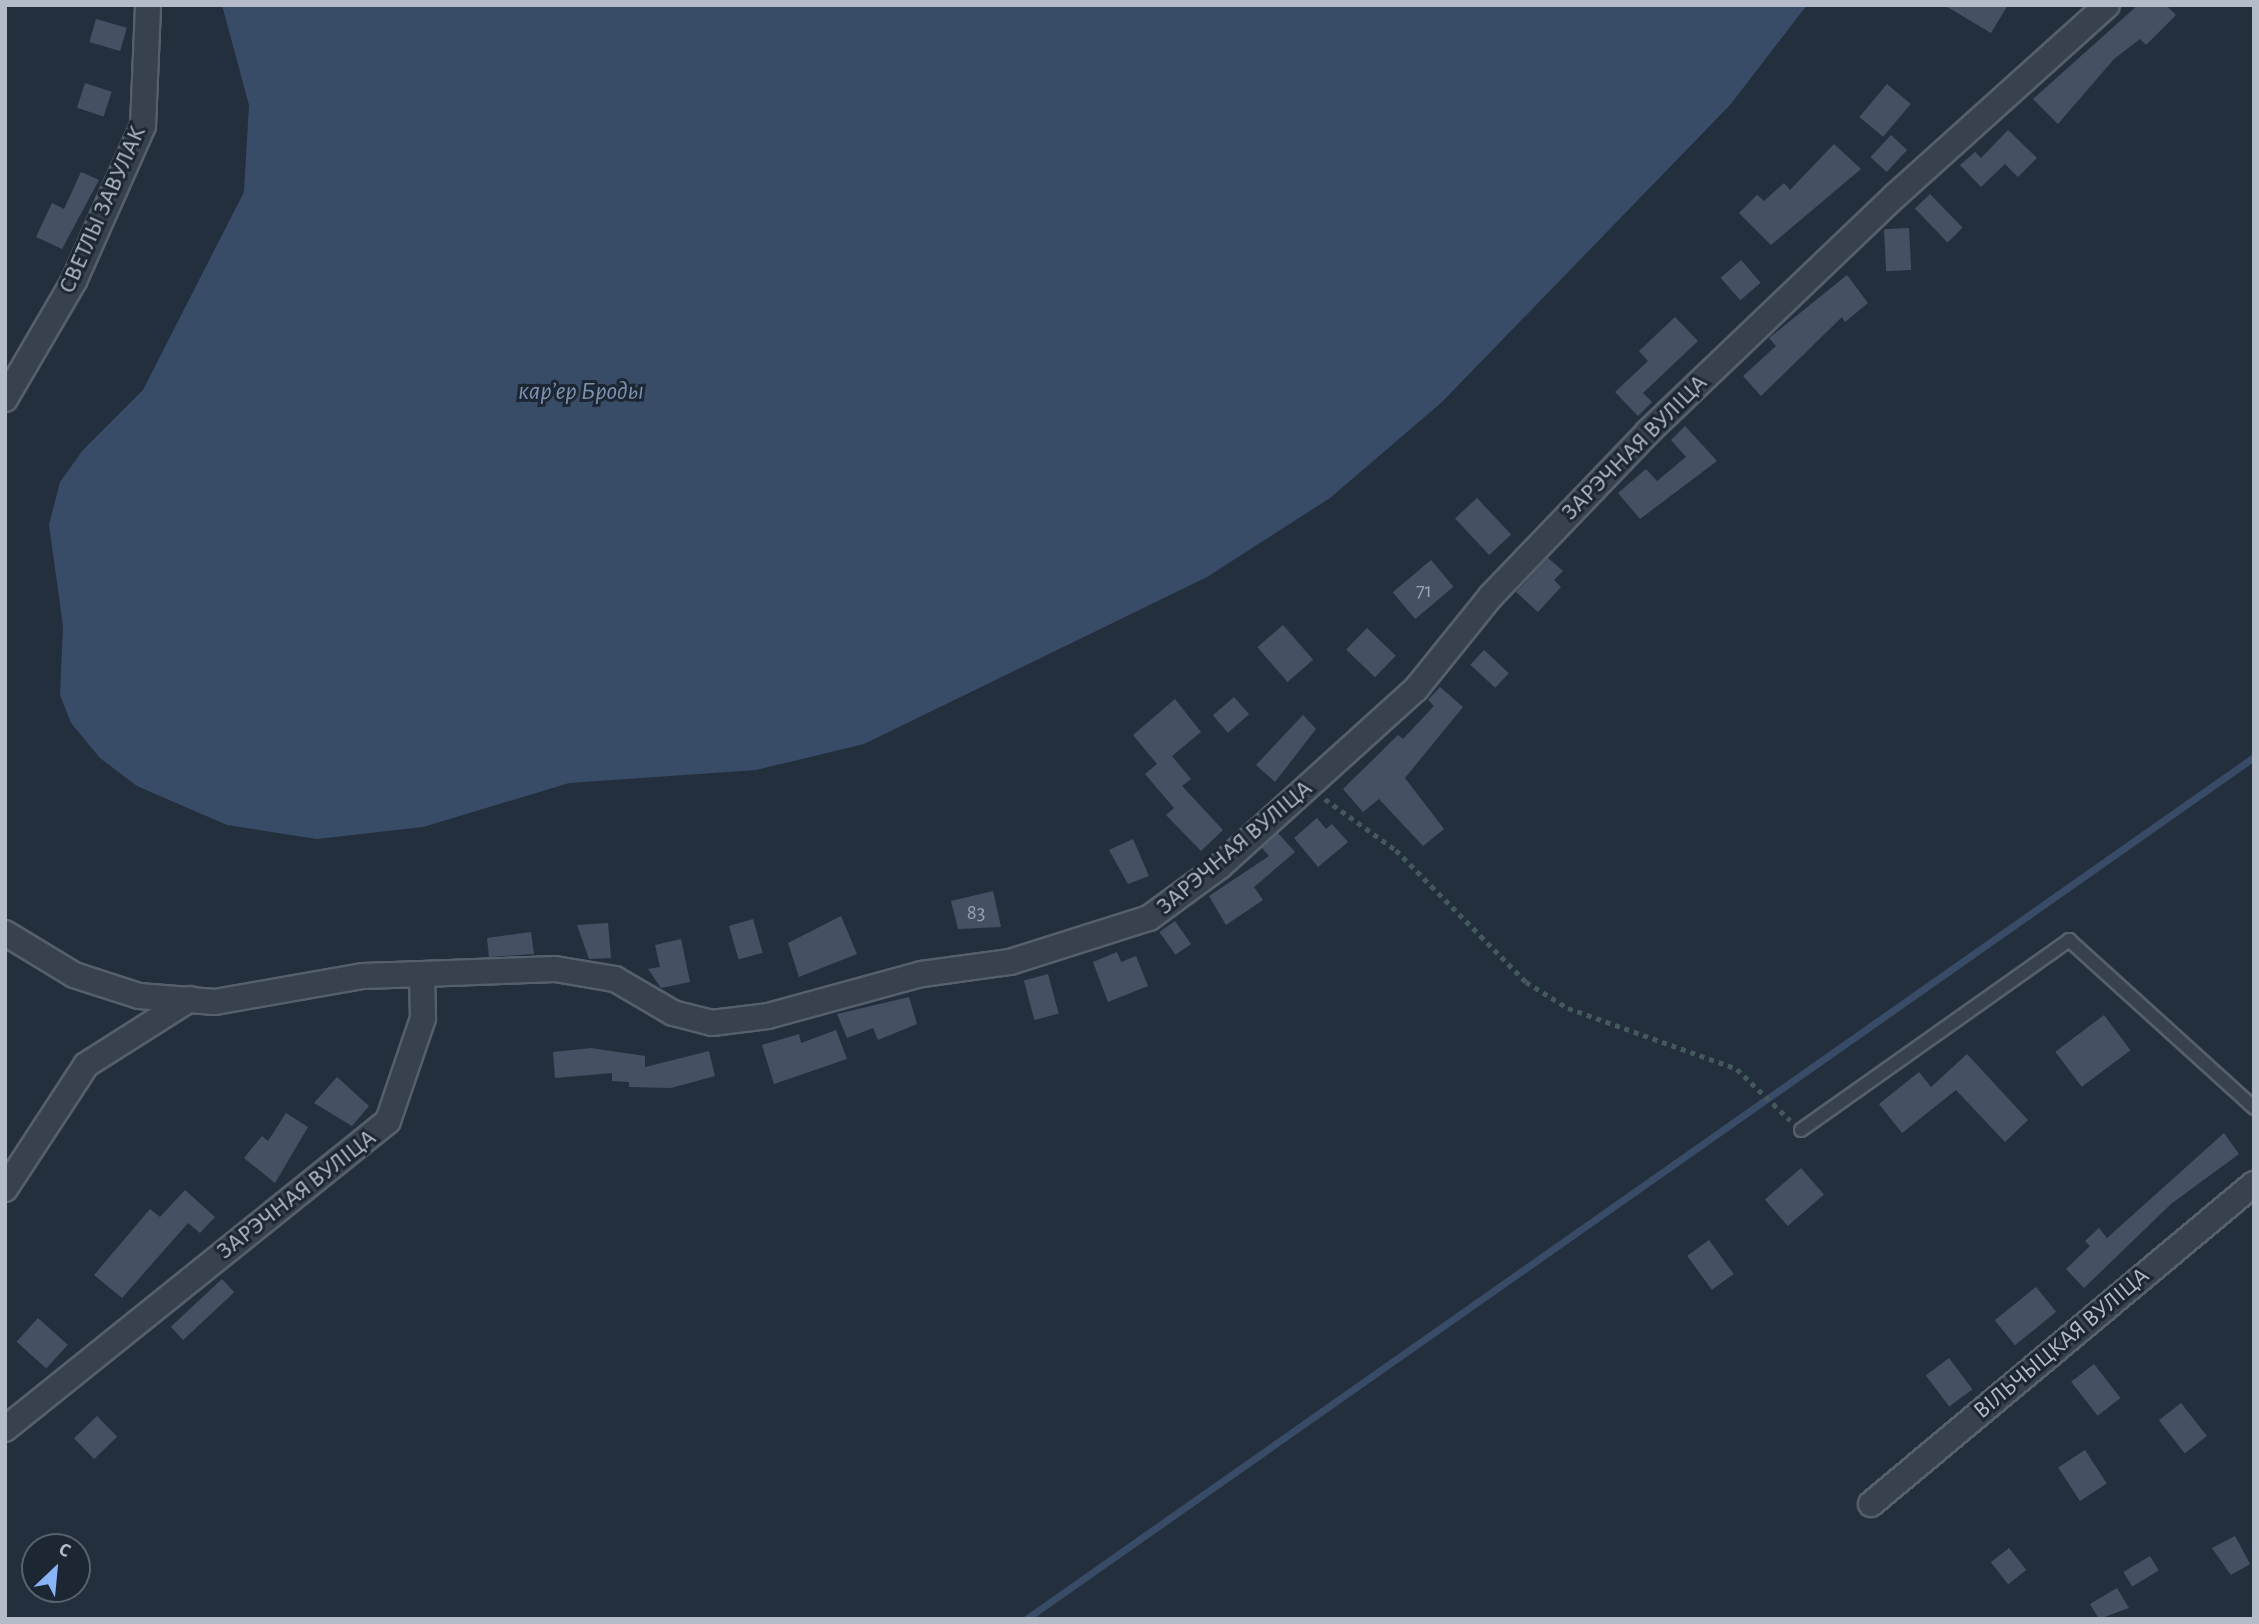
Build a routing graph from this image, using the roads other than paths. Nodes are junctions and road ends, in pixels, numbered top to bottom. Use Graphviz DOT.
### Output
graph roads {
  1 [pos="148,5"];
  2 [pos="2106,5"];
  3 [pos="5,399"];
  4 [pos="5,933"];
  5 [pos="422,974"];
  6 [pos="190,999"];
  7 [pos="2254,1108"];
  8 [pos="1801,1130"];
  9 [pos="2254,1184"];
  10 [pos="5,1189"];
  11 [pos="5,1429"];
  12 [pos="1871,1504"];
  1 -- 3 [label="street, СВЕТЛЫ ЗАВУЛАК"];
  2 -- 5 [label="street, ЗАРЭЧНАЯ ВУЛІЦА"];
  4 -- 6 [label="street"];
  5 -- 6 [label="street"];
  5 -- 11 [label="street, ЗАРЭЧНАЯ ВУЛІЦА"];
  6 -- 10 [label="street"];
  7 -- 8 [label="lane"];
  9 -- 12 [label="street, ВІЛЬЧЫЦКАЯ ВУЛІЦА"];
}
